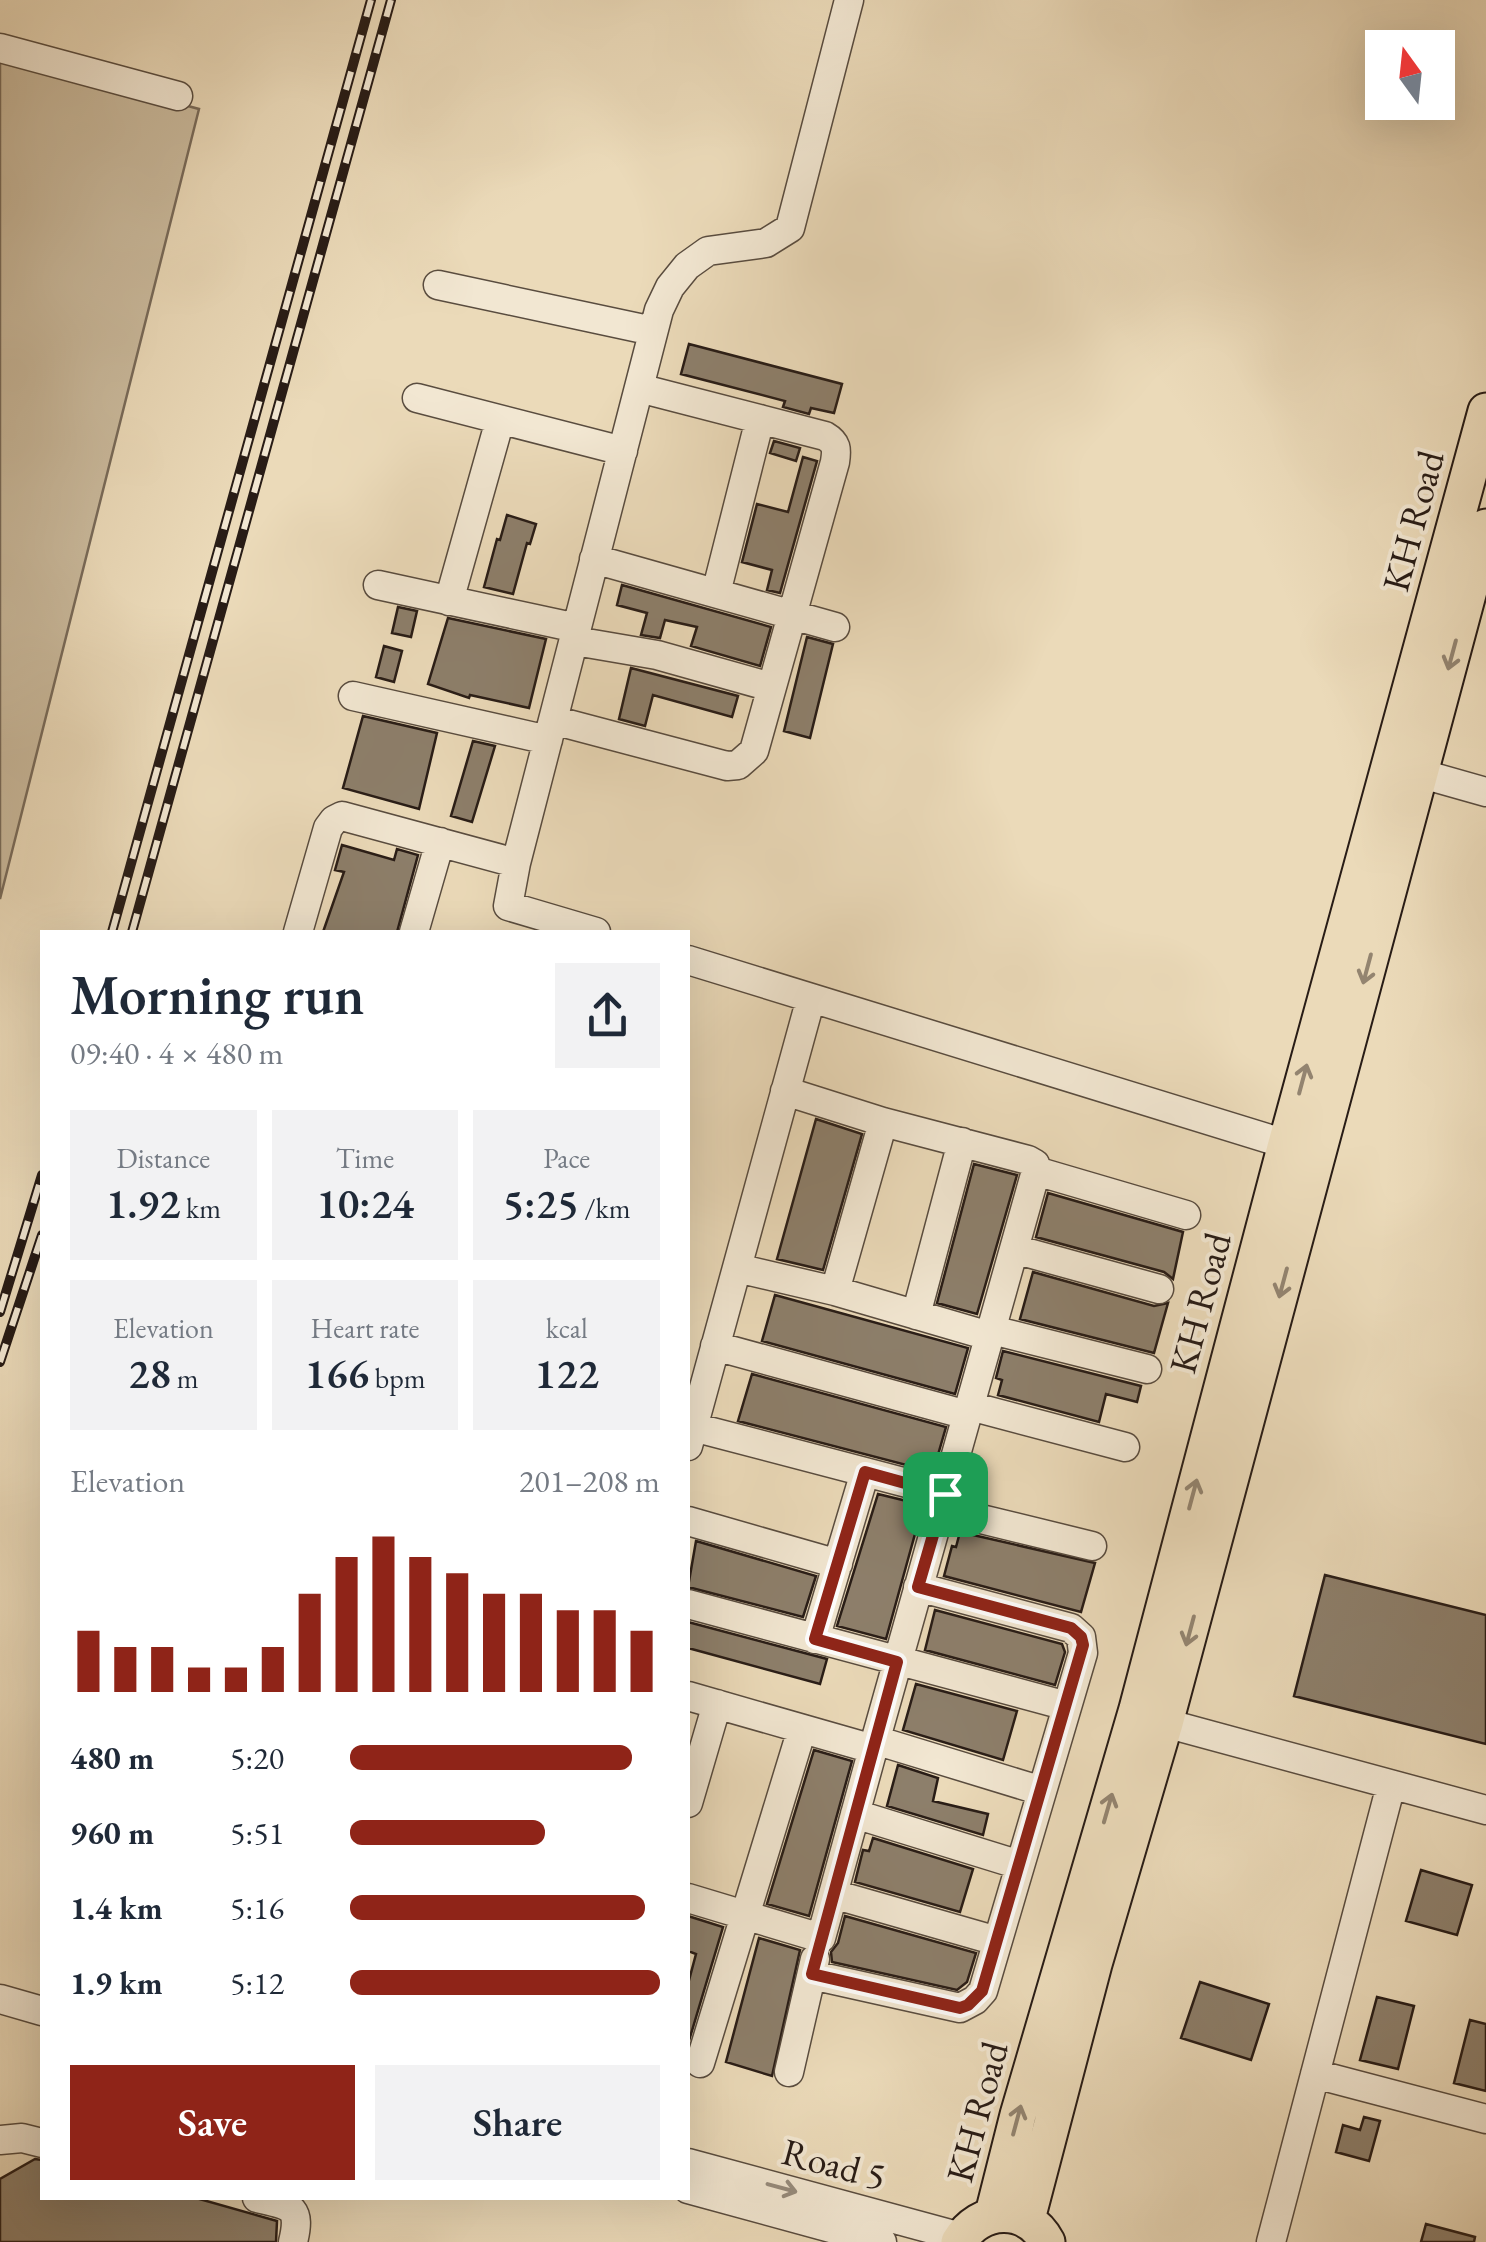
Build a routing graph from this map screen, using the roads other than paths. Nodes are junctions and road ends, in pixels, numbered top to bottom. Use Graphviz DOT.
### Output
graph roads {
  1 [pos="850,0"];
  2 [pos="0,48"];
  3 [pos="178,96"];
  4 [pos="438,285"];
  5 [pos="654,331"];
  6 [pos="639,388"];
  7 [pos="416,398"];
  8 [pos="1486,412"];
  9 [pos="760,419"];
  10 [pos="500,420"];
  11 [pos="622,451"];
  12 [pos="1486,527"];
  13 [pos="594,559"];
  14 [pos="378,585"];
  15 [pos="716,593"];
  16 [pos="450,601"];
  17 [pos="792,616"];
  18 [pos="835,627"];
  19 [pos="576,635"];
  20 [pos="771,687"];
  21 [pos="353,696"];
  22 [pos="551,730"];
  23 [pos="1405,770"];
  24 [pos="1486,792"];
  25 [pos="440,842"];
  26 [pos="516,863"];
  27 [pos="505,919"];
  28 [pos="299,930"];
  29 [pos="415,930"];
  30 [pos="582,930"];
  31 [pos="690,961"];
  32 [pos="811,998"];
  33 [pos="785,1091"];
  34 [pos="883,1122"];
  35 [pos="962,1142"];
  36 [pos="1302,1148"];
  37 [pos="1036,1172"];
  38 [pos="1186,1214"];
  39 [pos="1014,1249"];
  40 [pos="737,1268"];
  41 [pos="1159,1290"];
  42 [pos="835,1291"];
  43 [pos="916,1315"];
  44 [pos="990,1333"];
  45 [pos="704,1360"];
  46 [pos="1147,1369"];
  47 [pos="968,1411"];
  48 [pos="690,1436"];
  49 [pos="1125,1447"];
  50 [pos="865,1472"];
  51 [pos="943,1501"];
  52 [pos="690,1521"];
  53 [pos="1092,1546"];
  54 [pos="838,1564"];
  55 [pos="918,1587"];
  56 [pos="690,1605"];
  57 [pos="815,1639"];
  58 [pos="897,1662"];
  59 [pos="690,1697"];
  60 [pos="716,1704"];
  61 [pos="1067,1706"];
  62 [pos="1165,1724"];
  63 [pos="802,1729"];
  64 [pos="874,1744"];
  65 [pos="1391,1785"];
  66 [pos="1042,1791"];
  67 [pos="690,1796"];
  68 [pos="1486,1810"];
  69 [pos="854,1814"];
  70 [pos="1020,1865"];
  71 [pos="833,1894"];
  72 [pos="690,1899"];
  73 [pos="745,1915"];
  74 [pos="820,1938"];
  75 [pos="997,1942"];
  76 [pos="812,1974"];
  77 [pos="0,1980"];
  78 [pos="40,1990"];
  79 [pos="0,1999"];
  80 [pos="40,2010"];
  81 [pos="700,2063"];
  82 [pos="788,2072"];
  83 [pos="1315,2074"];
  84 [pos="1486,2119"];
  85 [pos="0,2140"];
  86 [pos="40,2142"];
  87 [pos="690,2164"];
  88 [pos="690,2190"];
  89 [pos="266,2200"];
  90 [pos="1022,2225"];
  91 [pos="960,2240"];
  92 [pos="294,2242"];
  93 [pos="882,2242"];
  94 [pos="1270,2242"];
  1 -- 5 [label="street"];
  2 -- 3 [label="street"];
  4 -- 5 [label="street"];
  5 -- 6 [label="street"];
  6 -- 9 [label="street"];
  6 -- 11 [label="street"];
  7 -- 10 [label="street"];
  8 -- 23 [label="main road, KH Road"];
  9 -- 15 [label="street"];
  9 -- 17 [label="street"];
  10 -- 11 [label="street"];
  10 -- 16 [label="street"];
  11 -- 13 [label="street"];
  12 -- 23 [label="main road, KH Road, one-way"];
  13 -- 15 [label="street"];
  13 -- 19 [label="street"];
  14 -- 16 [label="street"];
  15 -- 17 [label="street"];
  16 -- 19 [label="street"];
  17 -- 18 [label="street"];
  17 -- 20 [label="street"];
  19 -- 20 [label="street"];
  19 -- 22 [label="street"];
  20 -- 22 [label="street"];
  21 -- 22 [label="street"];
  22 -- 26 [label="street"];
  23 -- 24 [label="street"];
  23 -- 36 [label="main road, KH Road"];
  25 -- 26 [label="street"];
  25 -- 28 [label="street"];
  25 -- 29 [label="street"];
  26 -- 27 [label="street"];
  27 -- 30 [label="street"];
  31 -- 32 [label="street"];
  32 -- 33 [label="street"];
  32 -- 36 [label="street"];
  33 -- 34 [label="street"];
  33 -- 40 [label="street"];
  34 -- 35 [label="street"];
  34 -- 42 [label="street"];
  35 -- 37 [label="street"];
  35 -- 43 [label="street"];
  36 -- 62 [label="main road, KH Road, one-way"];
  90 -- 36 [label="main road, KH Road, one-way"];
  37 -- 38 [label="street"];
  37 -- 39 [label="street"];
  39 -- 41 [label="street"];
  39 -- 44 [label="street"];
  40 -- 42 [label="street"];
  40 -- 45 [label="street"];
  42 -- 43 [label="street"];
  43 -- 44 [label="street"];
  44 -- 46 [label="street"];
  44 -- 47 [label="street"];
  45 -- 47 [label="street"];
  45 -- 48 [label="street"];
  47 -- 49 [label="street"];
  47 -- 51 [label="street"];
  48 -- 50 [label="street"];
  50 -- 51 [label="street"];
  50 -- 54 [label="street"];
  51 -- 53 [label="street"];
  51 -- 55 [label="street"];
  52 -- 54 [label="street"];
  54 -- 57 [label="street"];
  55 -- 58 [label="street"];
  55 -- 61 [label="street"];
  56 -- 57 [label="street"];
  57 -- 58 [label="street"];
  58 -- 61 [label="street"];
  58 -- 64 [label="street"];
  59 -- 60 [label="street"];
  60 -- 63 [label="street"];
  60 -- 67 [label="street"];
  61 -- 66 [label="street"];
  62 -- 65 [label="street"];
  62 -- 90 [label="main road, KH Road"];
  63 -- 64 [label="street"];
  63 -- 73 [label="street"];
  64 -- 66 [label="street"];
  64 -- 69 [label="street"];
  65 -- 68 [label="street"];
  65 -- 83 [label="street"];
  66 -- 70 [label="street"];
  69 -- 70 [label="street"];
  69 -- 71 [label="street"];
  70 -- 75 [label="street"];
  71 -- 74 [label="street"];
  71 -- 75 [label="street"];
  72 -- 73 [label="street"];
  73 -- 74 [label="street"];
  73 -- 81 [label="street"];
  74 -- 76 [label="street"];
  75 -- 76 [label="street"];
  76 -- 82 [label="street"];
  77 -- 78 [label="street"];
  79 -- 80 [label="street"];
  83 -- 84 [label="street"];
  83 -- 94 [label="street"];
  85 -- 86 [label="street"];
  87 -- 91 [label="street, Road 5, one-way"];
  88 -- 93 [label="street, Road 5"];
  89 -- 92 [label="street"];
  90 -- 91 [label="main road"];
}
